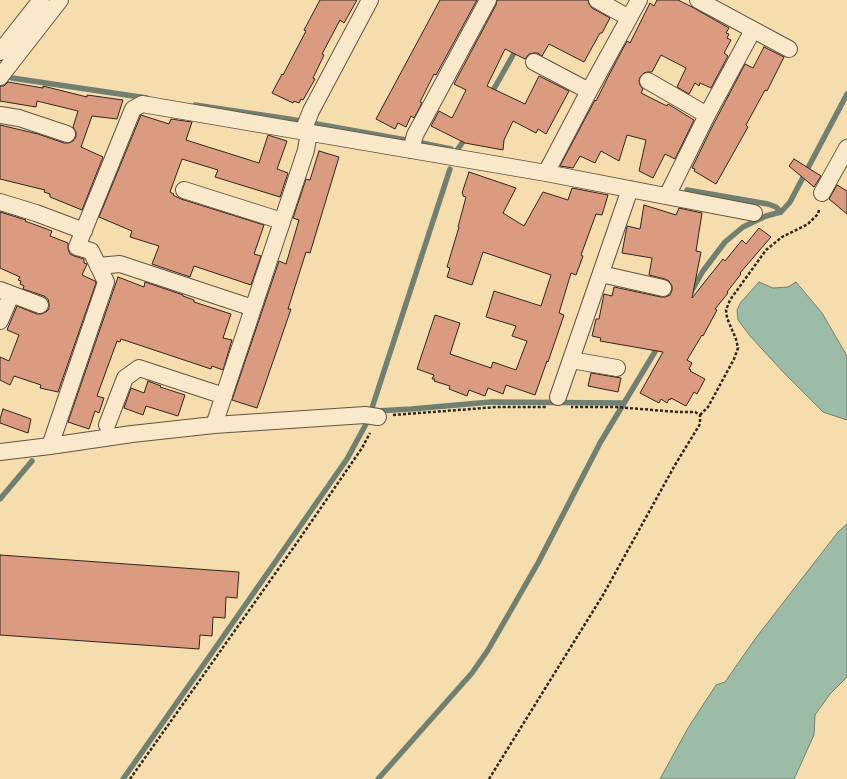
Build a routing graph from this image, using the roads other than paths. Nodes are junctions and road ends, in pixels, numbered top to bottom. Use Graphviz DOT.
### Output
graph roads {
  1 [pos="41,0"];
  2 [pos="60,0"];
  3 [pos="370,0"];
  4 [pos="488,0"];
  5 [pos="597,0"];
  6 [pos="639,0"];
  7 [pos="698,0"];
  8 [pos="629,18"];
  9 [pos="753,30"];
  10 [pos="789,49"];
  11 [pos="0,52"];
  12 [pos="534,62"];
  13 [pos="0,77"];
  14 [pos="648,81"];
  15 [pos="589,91"];
  16 [pos="0,115"];
  17 [pos="708,115"];
  18 [pos="306,126"];
  19 [pos="67,134"];
  20 [pos="413,144"];
  21 [pos="847,148"];
  22 [pos="843,167"];
  23 [pos="546,173"];
  24 [pos="630,189"];
  25 [pos="184,190"];
  26 [pos="822,193"];
  27 [pos="667,196"];
  28 [pos="0,202"];
  29 [pos="754,213"];
  30 [pos="282,221"];
  31 [pos="84,231"];
  32 [pos="98,266"];
  33 [pos="601,274"];
  34 [pos="663,288"];
  35 [pos="5,292"];
  36 [pos="40,305"];
  37 [pos="253,308"];
  38 [pos="0,321"];
  39 [pos="571,360"];
  40 [pos="617,368"];
  41 [pos="224,396"];
  42 [pos="560,404"];
  43 [pos="372,416"];
  44 [pos="215,422"];
  45 [pos="107,425"];
  46 [pos="51,442"];
  47 [pos="0,452"];
  1 -- 11 [label="street"];
  2 -- 13 [label="street"];
  3 -- 18 [label="street"];
  4 -- 20 [label="street"];
  5 -- 8 [label="street"];
  6 -- 8 [label="street"];
  7 -- 9 [label="street"];
  8 -- 15 [label="street"];
  9 -- 10 [label="street"];
  9 -- 17 [label="street"];
  12 -- 15 [label="street"];
  14 -- 17 [label="street"];
  15 -- 23 [label="street"];
  16 -- 19 [label="street"];
  17 -- 27 [label="street"];
  18 -- 20 [label="street"];
  18 -- 30 [label="street"];
  18 -- 31 [label="street"];
  20 -- 23 [label="street"];
  21 -- 22 [label="street"];
  22 -- 26 [label="street"];
  23 -- 24 [label="street"];
  24 -- 27 [label="street"];
  24 -- 33 [label="street"];
  25 -- 30 [label="street"];
  27 -- 29 [label="street"];
  28 -- 31 [label="street"];
  30 -- 37 [label="street"];
  31 -- 32 [label="street"];
  32 -- 37 [label="street"];
  32 -- 46 [label="street"];
  33 -- 34 [label="street"];
  33 -- 39 [label="street"];
  35 -- 36 [label="street"];
  35 -- 38 [label="street"];
  37 -- 41 [label="street"];
  39 -- 40 [label="street"];
  39 -- 42 [label="street"];
  41 -- 44 [label="street"];
  41 -- 45 [label="street"];
  43 -- 44 [label="street"];
  44 -- 46 [label="street"];
  46 -- 47 [label="street"];
}
